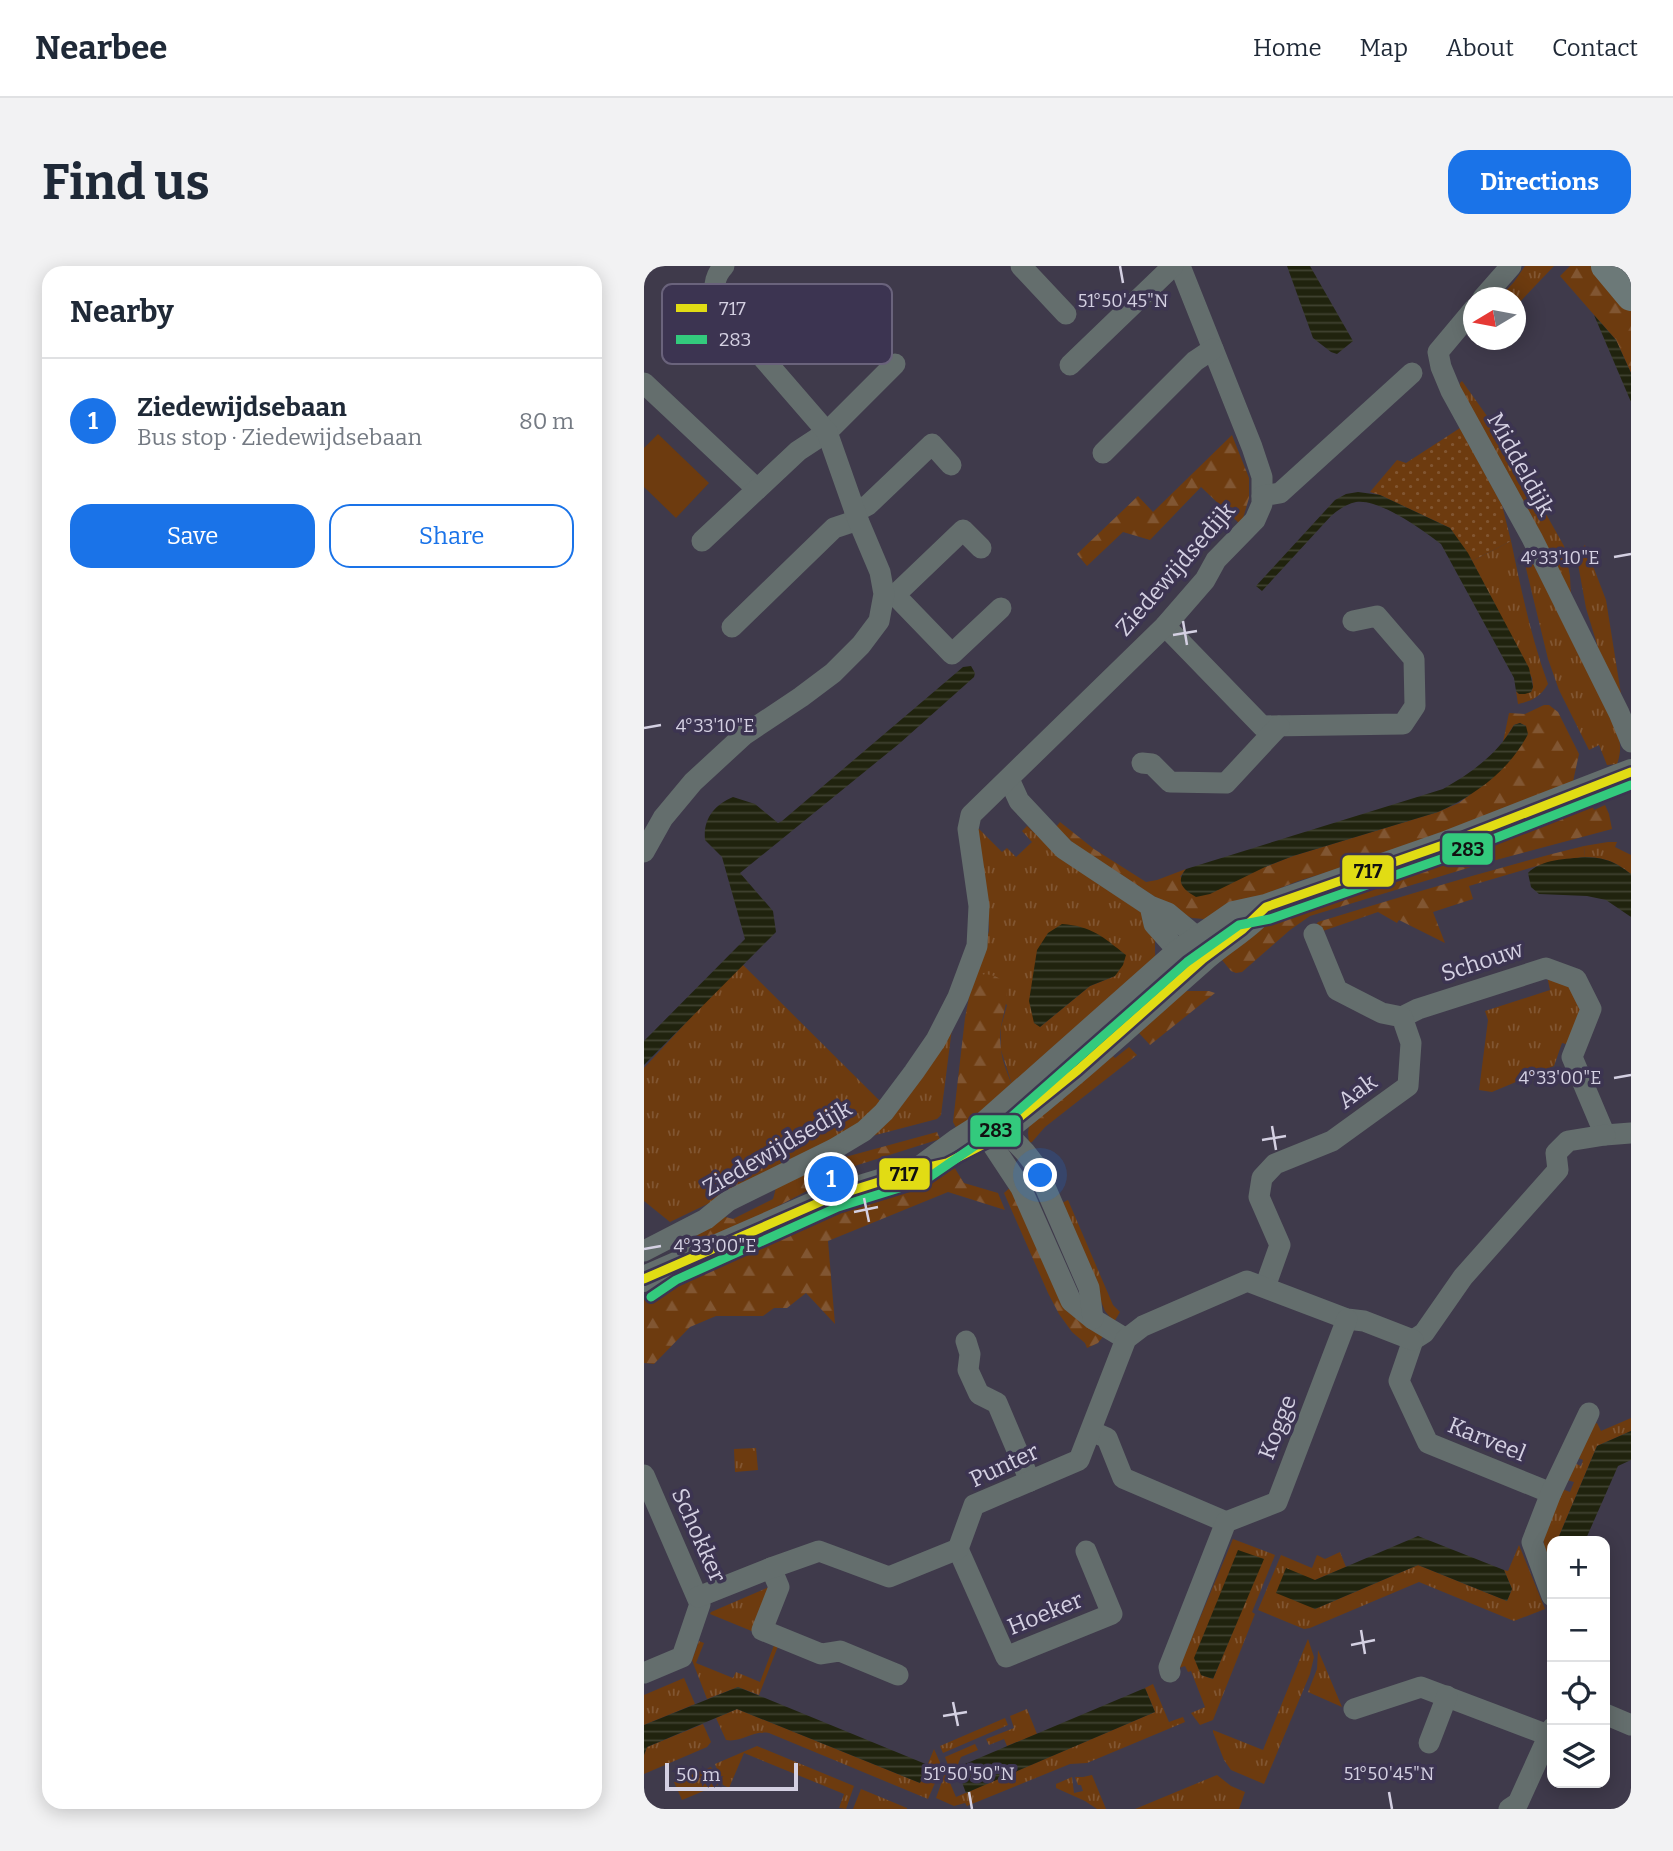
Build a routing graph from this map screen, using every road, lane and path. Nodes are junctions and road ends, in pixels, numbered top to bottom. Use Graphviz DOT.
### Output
graph roads {
  1 [pos="724,266"];
  2 [pos="1021,266"];
  3 [pos="1173,266"];
  4 [pos="1180,266"];
  5 [pos="1511,266"];
  6 [pos="1606,266"];
  7 [pos="715,284"];
  8 [pos="1493,287"];
  9 [pos="1631,296"];
  10 [pos="1066,314"];
  11 [pos="1463,322"];
  12 [pos="1213,349"];
  13 [pos="895,363"];
  14 [pos="768,364"];
  15 [pos="1070,366"];
  16 [pos="1412,373"];
  17 [pos="644,383"];
  18 [pos="827,432"];
  19 [pos="1103,453"];
  20 [pos="951,465"];
  21 [pos="757,489"];
  22 [pos="1262,496"];
  23 [pos="857,516"];
  24 [pos="702,541"];
  25 [pos="981,548"];
  26 [pos="890,594"];
  27 [pos="1000,608"];
  28 [pos="1353,621"];
  29 [pos="1165,626"];
  30 [pos="732,627"];
  31 [pos="1279,726"];
  32 [pos="1631,742"];
  33 [pos="1142,763"];
  34 [pos="1622,775"];
  35 [pos="1009,779"];
  36 [pos="644,852"];
  37 [pos="1314,934"];
  38 [pos="1193,950"];
  39 [pos="1402,1017"];
  40 [pos="993,1132"];
  41 [pos="1631,1133"];
  42 [pos="1605,1135"];
  43 [pos="651,1248"];
  44 [pos="670,1269"];
  45 [pos="644,1279"];
  46 [pos="644,1287"];
  47 [pos="1265,1287"];
  48 [pos="1347,1319"];
  49 [pos="1126,1339"];
  50 [pos="1413,1340"];
  51 [pos="966,1341"];
  52 [pos="1589,1413"];
  53 [pos="1091,1431"];
  54 [pos="644,1475"];
  55 [pos="1030,1481"];
  56 [pos="1551,1493"];
  57 [pos="1226,1522"];
  58 [pos="958,1549"];
  59 [pos="1086,1551"];
  60 [pos="771,1567"];
  61 [pos="1547,1582"];
  62 [pos="698,1597"];
  63 [pos="1170,1672"];
  64 [pos="644,1673"];
  65 [pos="898,1675"];
  66 [pos="1447,1696"];
  67 [pos="1354,1709"];
  68 [pos="1610,1716"];
  69 [pos="1631,1725"];
  70 [pos="1547,1731"];
  71 [pos="1547,1739"];
  72 [pos="1429,1744"];
  73 [pos="1509,1809"];
  1 -- 7 [label="street"];
  2 -- 10 [label="street"];
  3 -- 15 [label="street"];
  4 -- 12 [label="street"];
  5 -- 8 [label="street"];
  6 -- 9 [label="main road"];
  11 -- 32 [label="street, Middeldijk"];
  12 -- 19 [label="street"];
  12 -- 22 [label="street"];
  13 -- 18 [label="street"];
  14 -- 18 [label="street"];
  16 -- 22 [label="street, Ziedewijdsedijk"];
  17 -- 21 [label="street"];
  18 -- 21 [label="street"];
  18 -- 23 [label="street"];
  20 -- 23 [label="street"];
  21 -- 24 [label="street"];
  22 -- 29 [label="street, Ziedewijdsedijk"];
  23 -- 26 [label="street"];
  23 -- 30 [label="street"];
  25 -- 26 [label="street"];
  26 -- 27 [label="street"];
  26 -- 36 [label="street"];
  28 -- 31 [label="street"];
  29 -- 31 [label="street"];
  29 -- 35 [label="street, Ziedewijdsedijk"];
  31 -- 33 [label="street"];
  34 -- 38 [label="street"];
  35 -- 38 [label="street"];
  35 -- 43 [label="street, Ziedewijdsedijk"];
  37 -- 39 [label="street"];
  38 -- 40 [label="street"];
  39 -- 42 [label="street, Schouw"];
  39 -- 47 [label="street, Aak"];
  40 -- 44 [label="street"];
  40 -- 49 [label="street"];
  41 -- 42 [label="street"];
  42 -- 50 [label="street"];
  43 -- 44 [label="street, Ziedewijdsedijk"];
  44 -- 45 [label="street"];
  44 -- 46 [label="street"];
  47 -- 48 [label="street"];
  47 -- 49 [label="street"];
  48 -- 50 [label="street"];
  48 -- 57 [label="street, Kogge"];
  49 -- 53 [label="street, Punter"];
  50 -- 56 [label="street, Karveel"];
  51 -- 55 [label="street"];
  52 -- 56 [label="street"];
  53 -- 55 [label="street, Punter"];
  53 -- 57 [label="street"];
  54 -- 62 [label="street, Schokker"];
  55 -- 58 [label="street, Punter"];
  56 -- 61 [label="street"];
  57 -- 63 [label="street"];
  58 -- 59 [label="street, Hoeker"];
  58 -- 60 [label="street"];
  60 -- 62 [label="street"];
  60 -- 65 [label="street"];
  62 -- 64 [label="street, Schokker"];
  66 -- 67 [label="street"];
  66 -- 70 [label="street"];
  66 -- 72 [label="street"];
  68 -- 69 [label="street"];
  71 -- 73 [label="street"];
}
